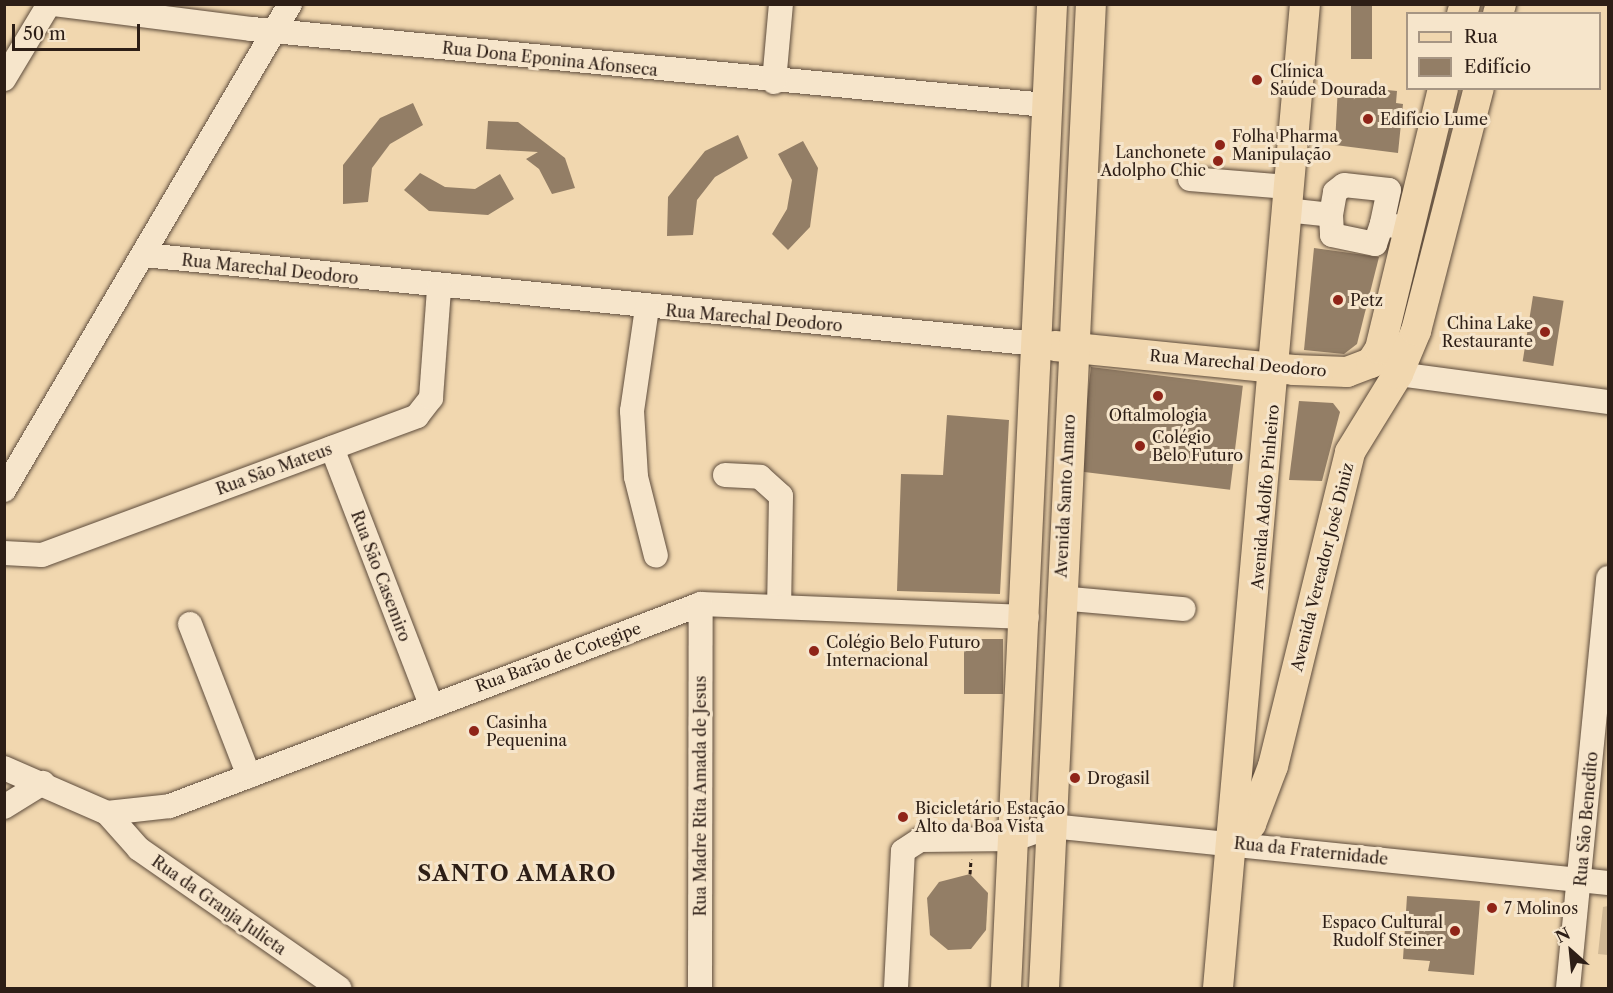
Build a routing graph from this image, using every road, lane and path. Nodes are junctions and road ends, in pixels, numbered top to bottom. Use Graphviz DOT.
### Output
graph roads {
  1 [pos="49,4"];
  2 [pos="54,4"];
  3 [pos="290,4"];
  4 [pos="781,4"];
  5 [pos="1052,4"];
  6 [pos="1091,4"];
  7 [pos="1305,4"];
  8 [pos="274,31"];
  9 [pos="4,79"];
  10 [pos="774,82"];
  11 [pos="1442,90"];
  12 [pos="1478,90"];
  13 [pos="1046,105"];
  14 [pos="1190,179"];
  15 [pos="1287,199"];
  16 [pos="1331,215"];
  17 [pos="1395,226"];
  18 [pos="144,255"];
  19 [pos="439,288"];
  20 [pos="647,308"];
  21 [pos="1037,344"];
  22 [pos="1073,348"];
  23 [pos="1275,368"];
  24 [pos="1398,374"];
  25 [pos="1608,402"];
  26 [pos="332,448"];
  27 [pos="725,475"];
  28 [pos="4,490"];
  29 [pos="4,552"];
  30 [pos="656,556"];
  31 [pos="1608,578"];
  32 [pos="1060,598"];
  33 [pos="701,604"];
  34 [pos="779,606"];
  35 [pos="1184,609"];
  36 [pos="1027,617"];
  37 [pos="190,624"];
  38 [pos="430,704"];
  39 [pos="4,768"];
  40 [pos="249,776"];
  41 [pos="43,783"];
  42 [pos="4,807"];
  43 [pos="107,813"];
  44 [pos="1051,826"];
  45 [pos="1015,839"];
  46 [pos="1234,843"];
  47 [pos="1581,881"];
  48 [pos="1608,883"];
  49 [pos="339,988"];
  50 [pos="700,988"];
  51 [pos="896,988"];
  52 [pos="1006,988"];
  53 [pos="1044,988"];
  54 [pos="1218,988"];
  55 [pos="1569,988"];
  1 -- 9 [label="street"];
  2 -- 8 [label="street, Rua Dona Eponina Afonseca"];
  3 -- 8 [label="street"];
  4 -- 10 [label="street"];
  5 -- 13 [label="main road, Avenida Santo Amaro"];
  6 -- 22 [label="main road, Avenida Santo Amaro"];
  7 -- 15 [label="main road, Avenida Adolfo Pinheiro"];
  8 -- 10 [label="street, Rua Dona Eponina Afonseca"];
  8 -- 18 [label="street"];
  10 -- 13 [label="street, Rua Dona Eponina Afonseca"];
  11 -- 17 [label="main road"];
  12 -- 24 [label="main road, Avenida Vereador José Diniz"];
  13 -- 21 [label="main road, Avenida Santo Amaro"];
  14 -- 15 [label="street"];
  15 -- 16 [label="street"];
  15 -- 23 [label="main road, Avenida Adolfo Pinheiro"];
  16 -- 17 [label="street"];
  16 -- 17 [label="street"];
  17 -- 23 [label="main road, Rua Marechal Deodoro"];
  18 -- 19 [label="street, Rua Marechal Deodoro"];
  18 -- 28 [label="street"];
  19 -- 20 [label="street, Rua Marechal Deodoro"];
  19 -- 26 [label="street, Rua São Mateus"];
  20 -- 21 [label="street, Rua Marechal Deodoro"];
  20 -- 30 [label="street"];
  21 -- 22 [label="main road, Rua Marechal Deodoro"];
  21 -- 36 [label="main road, Avenida Santo Amaro"];
  22 -- 23 [label="main road, Rua Marechal Deodoro"];
  22 -- 32 [label="main road, Avenida Santo Amaro"];
  23 -- 46 [label="main road, Avenida Adolfo Pinheiro"];
  24 -- 25 [label="street"];
  24 -- 46 [label="main road, Avenida Vereador José Diniz"];
  26 -- 29 [label="street, Rua São Mateus"];
  26 -- 38 [label="street, Rua São Casemiro"];
  27 -- 34 [label="street"];
  31 -- 47 [label="street, Rua São Benedito"];
  32 -- 35 [label="street"];
  32 -- 44 [label="main road, Avenida Santo Amaro"];
  33 -- 34 [label="street, Rua Barão de Cotegipe"];
  33 -- 38 [label="street, Rua Barão de Cotegipe"];
  33 -- 50 [label="street, Rua Madre Rita Amada de Jesus"];
  34 -- 36 [label="street, Rua Barão de Cotegipe"];
  36 -- 45 [label="main road, Avenida Santo Amaro"];
  37 -- 40 [label="street"];
  38 -- 40 [label="street, Rua Barão de Cotegipe"];
  39 -- 41 [label="street"];
  40 -- 43 [label="street, Rua Barão de Cotegipe"];
  41 -- 42 [label="street"];
  41 -- 43 [label="street"];
  43 -- 49 [label="street, Rua da Granja Julieta"];
  44 -- 45 [label="street, Rua da Fraternidade"];
  44 -- 46 [label="street, Rua da Fraternidade"];
  44 -- 53 [label="main road, Avenida Santo Amaro"];
  45 -- 51 [label="street, Rua da Fraternidade"];
  45 -- 52 [label="main road, Avenida Santo Amaro"];
  46 -- 47 [label="street, Rua da Fraternidade"];
  46 -- 54 [label="main road, Avenida Adolfo Pinheiro"];
  47 -- 48 [label="street, Rua da Fraternidade"];
  47 -- 55 [label="street, Rua São Benedito"];
}
